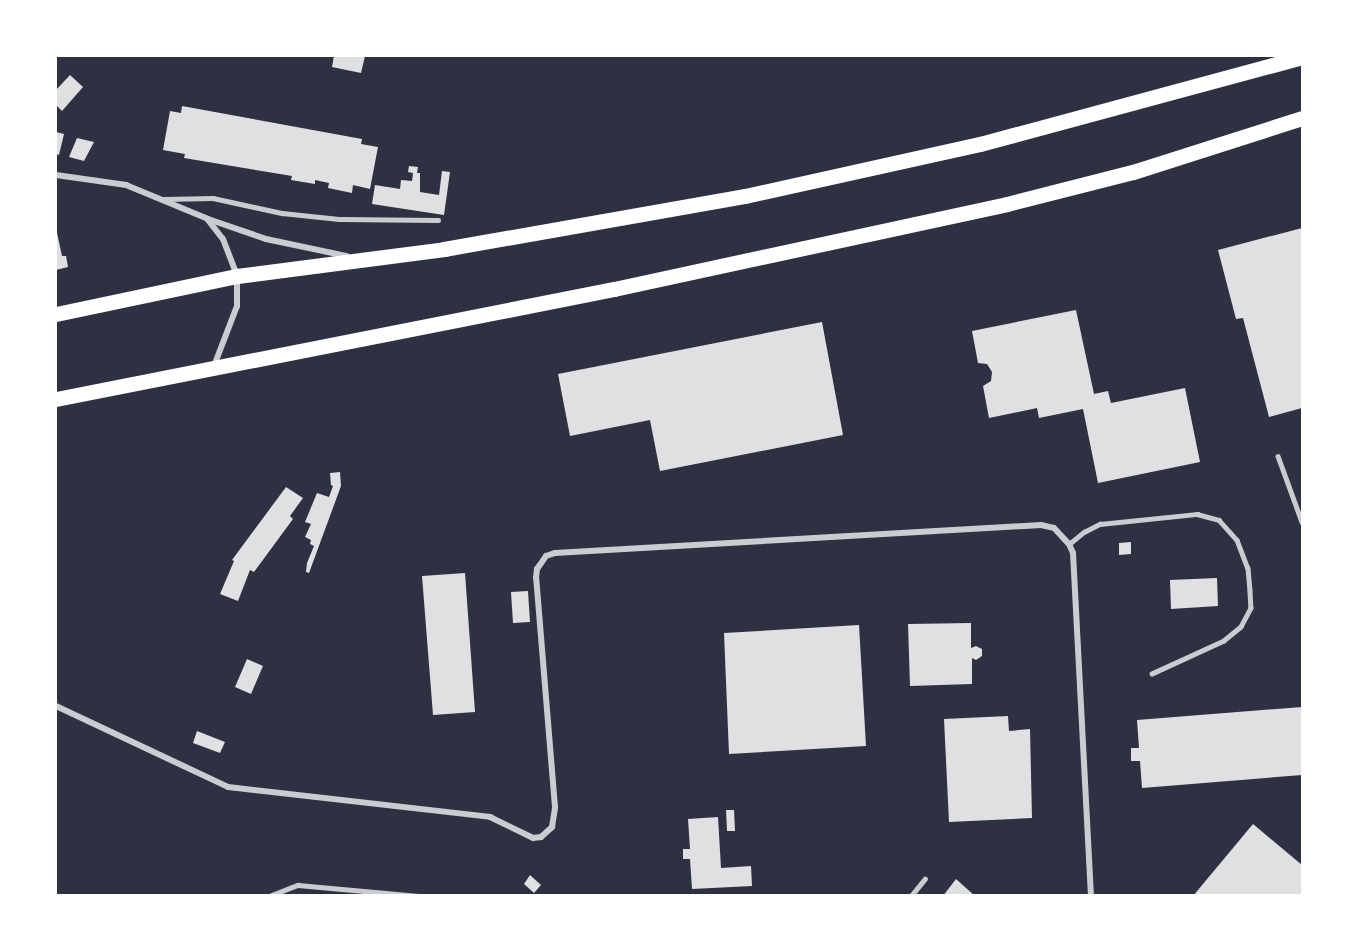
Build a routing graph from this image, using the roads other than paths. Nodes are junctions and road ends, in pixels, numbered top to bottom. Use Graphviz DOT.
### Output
graph roads {
  1 [pos="1302,57"];
  2 [pos="1302,118"];
  3 [pos="56,175"];
  4 [pos="164,199"];
  5 [pos="208,219"];
  6 [pos="438,220"];
  7 [pos="360,258"];
  8 [pos="237,276"];
  9 [pos="56,314"];
  10 [pos="213,368"];
  11 [pos="56,399"];
  12 [pos="1278,456"];
  13 [pos="1302,522"];
  14 [pos="1069,544"];
  15 [pos="1152,674"];
  16 [pos="56,706"];
  17 [pos="925,879"];
  18 [pos="269,896"];
  19 [pos="418,896"];
  20 [pos="911,896"];
  21 [pos="1091,896"];
  1 -- 7 [label="main road"];
  2 -- 10 [label="main road"];
  3 -- 4 [label="street"];
  4 -- 5 [label="street"];
  4 -- 6 [label="lane"];
  5 -- 7 [label="street"];
  5 -- 8 [label="street"];
  7 -- 8 [label="main road"];
  8 -- 9 [label="main road"];
  8 -- 10 [label="street"];
  10 -- 11 [label="main road"];
  12 -- 13 [label="lane"];
  14 -- 15 [label="lane"];
  14 -- 16 [label="street"];
  14 -- 21 [label="street"];
  17 -- 20 [label="lane"];
  18 -- 19 [label="lane"];
}
